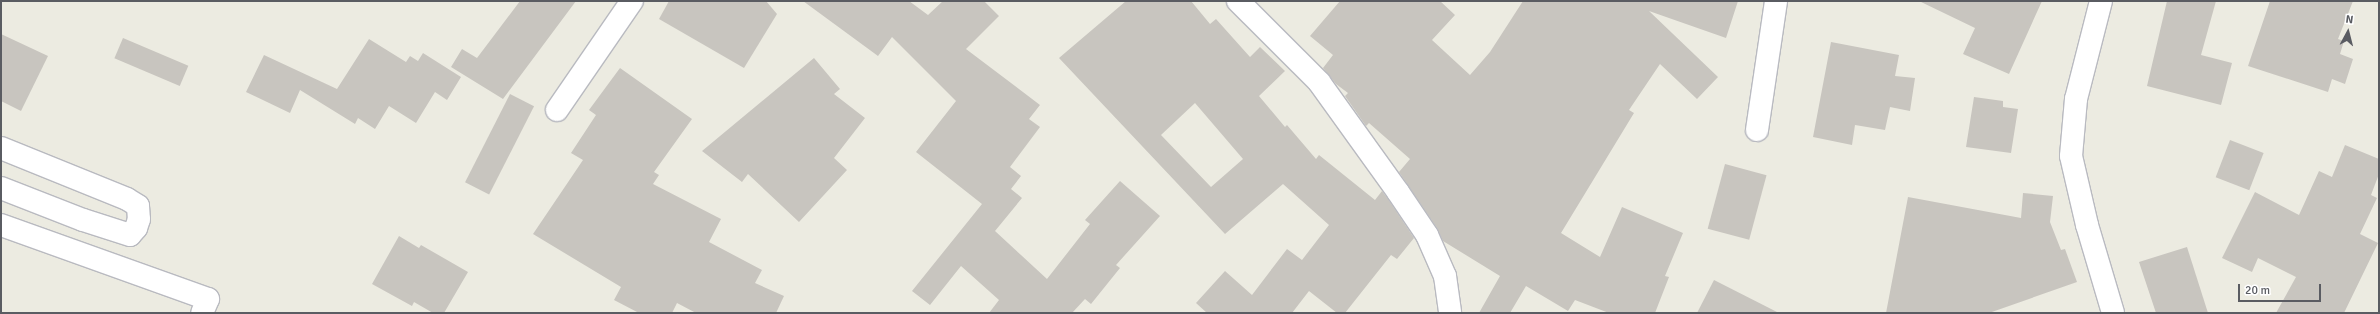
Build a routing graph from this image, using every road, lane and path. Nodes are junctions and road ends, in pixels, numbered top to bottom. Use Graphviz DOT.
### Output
graph roads {
  1 [pos="632,1"];
  2 [pos="1238,1"];
  3 [pos="1776,1"];
  4 [pos="2102,1"];
  5 [pos="557,110"];
  6 [pos="1757,130"];
  7 [pos="1,148"];
  8 [pos="1,188"];
  9 [pos="1,225"];
  10 [pos="202,313"];
  11 [pos="1450,313"];
  12 [pos="2113,313"];
  1 -- 5 [label="street"];
  2 -- 11 [label="street"];
  3 -- 6 [label="street"];
  4 -- 12 [label="street"];
  7 -- 8 [label="street"];
  9 -- 10 [label="street"];
}
